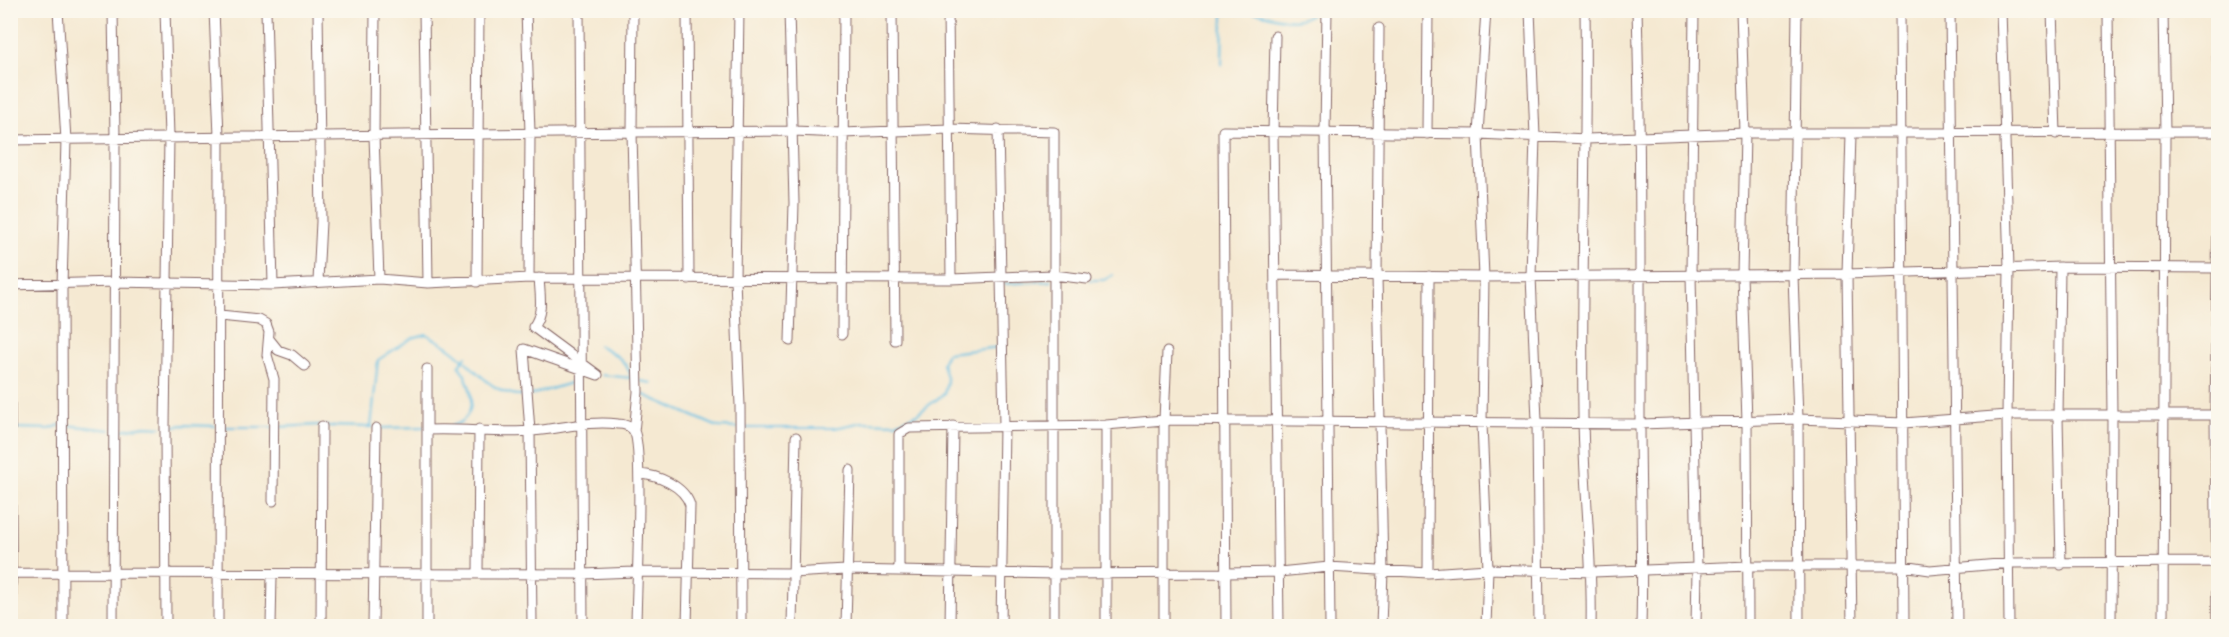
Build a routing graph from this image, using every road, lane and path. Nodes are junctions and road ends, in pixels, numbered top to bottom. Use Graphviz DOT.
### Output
graph roads {
  1 [pos="58,10"];
  2 [pos="112,10"];
  3 [pos="165,10"];
  4 [pos="214,10"];
  5 [pos="266,10"];
  6 [pos="318,10"];
  7 [pos="375,10"];
  8 [pos="424,10"];
  9 [pos="479,10"];
  10 [pos="526,10"];
  11 [pos="579,10"];
  12 [pos="633,10"];
  13 [pos="687,10"];
  14 [pos="739,10"];
  15 [pos="789,10"];
  16 [pos="844,10"];
  17 [pos="892,10"];
  18 [pos="948,10"];
  19 [pos="1327,10"];
  20 [pos="1428,10"];
  21 [pos="1486,10"];
  22 [pos="1530,10"];
  23 [pos="1585,10"];
  24 [pos="1636,10"];
  25 [pos="1694,10"];
  26 [pos="1741,10"];
  27 [pos="1797,10"];
  28 [pos="1900,10"];
  29 [pos="1950,10"];
  30 [pos="2001,10"];
  31 [pos="2052,10"];
  32 [pos="2108,10"];
  33 [pos="2163,10"];
  34 [pos="2216,10"];
  35 [pos="1379,28"];
  36 [pos="1275,36"];
  37 [pos="2218,83"];
  38 [pos="949,129"];
  39 [pos="998,129"];
  40 [pos="737,131"];
  41 [pos="794,131"];
  42 [pos="632,132"];
  43 [pos="687,132"];
  44 [pos="1325,132"];
  45 [pos="2107,132"];
  46 [pos="2218,132"];
  47 [pos="530,133"];
  48 [pos="582,133"];
  49 [pos="842,133"];
  50 [pos="895,133"];
  51 [pos="1273,133"];
  52 [pos="1745,133"];
  53 [pos="1902,133"];
  54 [pos="2165,133"];
  55 [pos="1380,134"];
  56 [pos="1427,134"];
  57 [pos="1478,134"];
  58 [pos="1796,134"];
  59 [pos="1851,134"];
  60 [pos="1952,134"];
  61 [pos="2005,134"];
  62 [pos="2056,134"];
  63 [pos="320,135"];
  64 [pos="424,135"];
  65 [pos="478,135"];
  66 [pos="169,136"];
  67 [pos="219,136"];
  68 [pos="374,136"];
  69 [pos="115,137"];
  70 [pos="270,137"];
  71 [pos="1535,137"];
  72 [pos="1641,137"];
  73 [pos="1692,137"];
  74 [pos="1587,139"];
  75 [pos="10,140"];
  76 [pos="66,140"];
  77 [pos="2218,203"];
  78 [pos="2110,266"];
  79 [pos="2164,266"];
  80 [pos="2060,267"];
  81 [pos="2009,268"];
  82 [pos="2218,268"];
  83 [pos="1954,270"];
  84 [pos="1902,272"];
  85 [pos="1327,274"];
  86 [pos="1641,274"];
  87 [pos="1847,274"];
  88 [pos="1053,275"];
  89 [pos="1275,275"];
  90 [pos="1690,275"];
  91 [pos="1742,275"];
  92 [pos="1792,275"];
  93 [pos="1377,276"];
  94 [pos="1429,276"];
  95 [pos="1531,276"];
  96 [pos="1581,276"];
  97 [pos="1484,277"];
  98 [pos="534,278"];
  99 [pos="581,278"];
  100 [pos="637,278"];
  101 [pos="842,278"];
  102 [pos="379,279"];
  103 [pos="689,279"];
  104 [pos="735,279"];
  105 [pos="895,279"];
  106 [pos="951,279"];
  107 [pos="1000,279"];
  108 [pos="1087,279"];
  109 [pos="318,281"];
  110 [pos="792,281"];
  111 [pos="114,282"];
  112 [pos="477,282"];
  113 [pos="167,283"];
  114 [pos="219,283"];
  115 [pos="428,283"];
  116 [pos="10,285"];
  117 [pos="273,285"];
  118 [pos="62,286"];
  119 [pos="220,316"];
  120 [pos="842,334"];
  121 [pos="270,340"];
  122 [pos="895,340"];
  123 [pos="790,341"];
  124 [pos="1167,352"];
  125 [pos="305,366"];
  126 [pos="427,369"];
  127 [pos="10,392"];
  128 [pos="2164,414"];
  129 [pos="2007,415"];
  130 [pos="2217,415"];
  131 [pos="2112,416"];
  132 [pos="2058,417"];
  133 [pos="1798,419"];
  134 [pos="1851,419"];
  135 [pos="1164,420"];
  136 [pos="1328,420"];
  137 [pos="1276,421"];
  138 [pos="1747,421"];
  139 [pos="1956,421"];
  140 [pos="1225,422"];
  141 [pos="1378,422"];
  142 [pos="1537,422"];
  143 [pos="1583,422"];
  144 [pos="1694,422"];
  145 [pos="1428,423"];
  146 [pos="1904,423"];
  147 [pos="583,424"];
  148 [pos="1482,424"];
  149 [pos="1640,424"];
  150 [pos="1004,425"];
  151 [pos="1055,425"];
  152 [pos="1106,425"];
  153 [pos="322,426"];
  154 [pos="953,426"];
  155 [pos="376,428"];
  156 [pos="479,429"];
  157 [pos="427,430"];
  158 [pos="530,431"];
  159 [pos="634,432"];
  160 [pos="796,437"];
  161 [pos="850,470"];
  162 [pos="639,474"];
  163 [pos="273,501"];
  164 [pos="2217,562"];
  165 [pos="2162,563"];
  166 [pos="2010,564"];
  167 [pos="2061,565"];
  168 [pos="2112,565"];
  169 [pos="1749,566"];
  170 [pos="1904,566"];
  171 [pos="1329,567"];
  172 [pos="1800,567"];
  173 [pos="1852,567"];
  174 [pos="1958,567"];
  175 [pos="1697,568"];
  176 [pos="1488,569"];
  177 [pos="1540,569"];
  178 [pos="1643,569"];
  179 [pos="846,570"];
  180 [pos="899,570"];
  181 [pos="952,570"];
  182 [pos="1383,571"];
  183 [pos="114,572"];
  184 [pos="429,572"];
  185 [pos="635,572"];
  186 [pos="687,572"];
  187 [pos="1003,572"];
  188 [pos="1163,572"];
  189 [pos="1279,572"];
  190 [pos="1593,572"];
  191 [pos="11,573"];
  192 [pos="220,573"];
  193 [pos="791,573"];
  194 [pos="1107,573"];
  195 [pos="1228,573"];
  196 [pos="1428,573"];
  197 [pos="62,574"];
  198 [pos="168,574"];
  199 [pos="321,574"];
  200 [pos="373,574"];
  201 [pos="478,574"];
  202 [pos="533,574"];
  203 [pos="583,574"];
  204 [pos="742,574"];
  205 [pos="1056,574"];
  206 [pos="272,575"];
  207 [pos="12,627"];
  208 [pos="63,627"];
  209 [pos="113,627"];
  210 [pos="166,627"];
  211 [pos="218,627"];
  212 [pos="271,627"];
  213 [pos="321,627"];
  214 [pos="373,627"];
  215 [pos="428,627"];
  216 [pos="532,627"];
  217 [pos="583,627"];
  218 [pos="636,627"];
  219 [pos="687,627"];
  220 [pos="741,627"];
  221 [pos="792,627"];
  222 [pos="846,627"];
  223 [pos="950,627"];
  224 [pos="1001,627"];
  225 [pos="1054,627"];
  226 [pos="1106,627"];
  227 [pos="1164,627"];
  228 [pos="1226,627"];
  229 [pos="1279,627"];
  230 [pos="1330,627"];
  231 [pos="1381,627"];
  232 [pos="1486,627"];
  233 [pos="1539,627"];
  234 [pos="1592,627"];
  235 [pos="1641,627"];
  236 [pos="1696,627"];
  237 [pos="1748,627"];
  238 [pos="1799,627"];
  239 [pos="1852,627"];
  240 [pos="1904,627"];
  241 [pos="1957,627"];
  242 [pos="2009,627"];
  243 [pos="2111,627"];
  244 [pos="2163,627"];
  245 [pos="2217,627"];
  1 -- 76 [label="street"];
  2 -- 69 [label="street"];
  3 -- 66 [label="street"];
  4 -- 67 [label="street"];
  5 -- 70 [label="street"];
  6 -- 63 [label="street"];
  7 -- 68 [label="street"];
  8 -- 64 [label="street"];
  9 -- 65 [label="street"];
  10 -- 47 [label="street"];
  11 -- 48 [label="street"];
  12 -- 42 [label="street"];
  13 -- 43 [label="street"];
  14 -- 40 [label="street"];
  15 -- 41 [label="street"];
  16 -- 49 [label="street"];
  17 -- 50 [label="street"];
  18 -- 38 [label="street"];
  19 -- 44 [label="street"];
  20 -- 56 [label="street"];
  21 -- 57 [label="street"];
  22 -- 71 [label="street"];
  23 -- 74 [label="street"];
  24 -- 72 [label="street"];
  25 -- 73 [label="street"];
  26 -- 52 [label="street"];
  27 -- 58 [label="street"];
  28 -- 53 [label="street"];
  29 -- 60 [label="street"];
  30 -- 61 [label="street"];
  31 -- 62 [label="street"];
  32 -- 45 [label="street"];
  33 -- 54 [label="street"];
  34 -- 37 [label="street"];
  35 -- 55 [label="street"];
  36 -- 51 [label="street"];
  38 -- 39 [label="street"];
  38 -- 50 [label="street"];
  38 -- 106 [label="street"];
  39 -- 88 [label="street"];
  39 -- 107 [label="street"];
  40 -- 41 [label="street"];
  40 -- 43 [label="street"];
  40 -- 104 [label="street"];
  41 -- 49 [label="street"];
  41 -- 110 [label="street"];
  42 -- 43 [label="street"];
  42 -- 48 [label="street"];
  42 -- 100 [label="street"];
  43 -- 103 [label="street"];
  44 -- 51 [label="street"];
  44 -- 55 [label="street"];
  44 -- 85 [label="street"];
  45 -- 54 [label="street"];
  45 -- 62 [label="street"];
  45 -- 78 [label="street"];
  46 -- 54 [label="street"];
  47 -- 48 [label="street"];
  47 -- 65 [label="street"];
  47 -- 98 [label="street"];
  48 -- 99 [label="street"];
  49 -- 50 [label="street"];
  49 -- 101 [label="street"];
  50 -- 105 [label="street"];
  51 -- 89 [label="street"];
  51 -- 140 [label="street"];
  52 -- 58 [label="street"];
  52 -- 73 [label="street"];
  52 -- 91 [label="street"];
  53 -- 59 [label="street"];
  53 -- 60 [label="street"];
  53 -- 84 [label="street"];
  54 -- 79 [label="street"];
  55 -- 56 [label="street"];
  55 -- 93 [label="street"];
  56 -- 57 [label="street"];
  57 -- 71 [label="street"];
  57 -- 97 [label="street"];
  58 -- 59 [label="street"];
  58 -- 92 [label="street"];
  59 -- 87 [label="street"];
  60 -- 61 [label="street"];
  60 -- 83 [label="street"];
  61 -- 62 [label="street"];
  61 -- 81 [label="street"];
  63 -- 68 [label="street"];
  63 -- 70 [label="street"];
  63 -- 109 [label="street"];
  64 -- 65 [label="street"];
  64 -- 68 [label="street"];
  64 -- 115 [label="street"];
  65 -- 112 [label="street"];
  66 -- 67 [label="street"];
  66 -- 69 [label="street"];
  66 -- 113 [label="street"];
  67 -- 70 [label="street"];
  67 -- 114 [label="street"];
  68 -- 102 [label="street"];
  69 -- 76 [label="street"];
  69 -- 111 [label="street"];
  70 -- 117 [label="street"];
  71 -- 74 [label="street"];
  71 -- 95 [label="street"];
  72 -- 73 [label="street"];
  72 -- 74 [label="street"];
  72 -- 86 [label="street"];
  73 -- 90 [label="street"];
  74 -- 96 [label="street"];
  75 -- 76 [label="street"];
  76 -- 118 [label="street"];
  77 -- 82 [label="street"];
  78 -- 79 [label="street"];
  78 -- 80 [label="street"];
  78 -- 131 [label="street"];
  79 -- 82 [label="street"];
  79 -- 128 [label="street"];
  80 -- 81 [label="street"];
  80 -- 132 [label="street"];
  81 -- 83 [label="street"];
  81 -- 129 [label="street"];
  82 -- 130 [label="street"];
  83 -- 84 [label="street"];
  83 -- 139 [label="street"];
  84 -- 87 [label="street"];
  84 -- 146 [label="street"];
  85 -- 89 [label="street"];
  85 -- 93 [label="street"];
  85 -- 136 [label="street"];
  86 -- 90 [label="street"];
  86 -- 96 [label="street"];
  86 -- 149 [label="street"];
  87 -- 92 [label="street"];
  87 -- 134 [label="street"];
  88 -- 107 [label="street"];
  88 -- 108 [label="street"];
  88 -- 151 [label="street"];
  89 -- 137 [label="street"];
  90 -- 91 [label="street"];
  90 -- 144 [label="street"];
  91 -- 92 [label="street"];
  91 -- 138 [label="street"];
  92 -- 133 [label="street"];
  93 -- 94 [label="street"];
  93 -- 141 [label="street"];
  94 -- 97 [label="street"];
  94 -- 145 [label="street"];
  95 -- 96 [label="street"];
  95 -- 97 [label="street"];
  95 -- 142 [label="street"];
  96 -- 143 [label="street"];
  97 -- 148 [label="street"];
  98 -- 99 [label="street"];
  98 -- 112 [label="street"];
  98 -- 158 [label="street"];
  99 -- 100 [label="street"];
  99 -- 147 [label="street"];
  100 -- 103 [label="street"];
  100 -- 159 [label="street"];
  101 -- 105 [label="street"];
  101 -- 110 [label="street"];
  101 -- 120 [label="street"];
  102 -- 109 [label="street"];
  102 -- 115 [label="street"];
  103 -- 104 [label="street"];
  104 -- 110 [label="street"];
  104 -- 204 [label="street"];
  105 -- 106 [label="street"];
  105 -- 122 [label="street"];
  106 -- 107 [label="street"];
  107 -- 150 [label="street"];
  109 -- 117 [label="street"];
  110 -- 123 [label="street"];
  111 -- 113 [label="street"];
  111 -- 118 [label="street"];
  111 -- 183 [label="street"];
  112 -- 115 [label="street"];
  113 -- 114 [label="street"];
  113 -- 198 [label="street"];
  114 -- 117 [label="street"];
  114 -- 119 [label="street"];
  116 -- 118 [label="street"];
  118 -- 197 [label="street"];
  119 -- 121 [label="street"];
  119 -- 192 [label="street"];
  121 -- 125 [label="street"];
  121 -- 163 [label="street"];
  124 -- 135 [label="street"];
  126 -- 157 [label="street"];
  127 -- 191 [label="street"];
  128 -- 130 [label="street"];
  128 -- 131 [label="street"];
  128 -- 165 [label="street"];
  129 -- 132 [label="street"];
  129 -- 139 [label="street"];
  129 -- 166 [label="street"];
  130 -- 164 [label="street"];
  131 -- 132 [label="street"];
  131 -- 168 [label="street"];
  132 -- 167 [label="street"];
  133 -- 134 [label="street"];
  133 -- 138 [label="street"];
  133 -- 172 [label="street"];
  134 -- 146 [label="street"];
  134 -- 173 [label="street"];
  135 -- 140 [label="street"];
  135 -- 152 [label="street"];
  135 -- 188 [label="street"];
  136 -- 137 [label="street"];
  136 -- 141 [label="street"];
  136 -- 171 [label="street"];
  137 -- 140 [label="street"];
  137 -- 189 [label="street"];
  138 -- 144 [label="street"];
  138 -- 169 [label="street"];
  139 -- 146 [label="street"];
  139 -- 174 [label="street"];
  140 -- 195 [label="street"];
  141 -- 145 [label="street"];
  141 -- 182 [label="street"];
  142 -- 143 [label="street"];
  142 -- 148 [label="street"];
  142 -- 177 [label="street"];
  143 -- 149 [label="street"];
  143 -- 190 [label="street"];
  144 -- 149 [label="street"];
  144 -- 175 [label="street"];
  145 -- 148 [label="street"];
  145 -- 196 [label="street"];
  146 -- 170 [label="street"];
  147 -- 158 [label="street"];
  147 -- 159 [label="street"];
  147 -- 203 [label="street"];
  148 -- 176 [label="street"];
  149 -- 178 [label="street"];
  150 -- 151 [label="street"];
  150 -- 154 [label="street"];
  150 -- 187 [label="street"];
  151 -- 152 [label="street"];
  151 -- 205 [label="street"];
  152 -- 194 [label="street"];
  153 -- 199 [label="street"];
  154 -- 180 [label="street"];
  154 -- 181 [label="street"];
  155 -- 200 [label="street"];
  156 -- 157 [label="street"];
  156 -- 158 [label="street"];
  156 -- 201 [label="street"];
  157 -- 184 [label="street"];
  158 -- 202 [label="street"];
  159 -- 162 [label="street"];
  160 -- 193 [label="street"];
  161 -- 179 [label="street"];
  162 -- 185 [label="street"];
  162 -- 186 [label="street"];
  164 -- 165 [label="street"];
  164 -- 245 [label="street"];
  165 -- 168 [label="street"];
  165 -- 244 [label="street"];
  166 -- 167 [label="street"];
  166 -- 174 [label="street"];
  166 -- 242 [label="street"];
  167 -- 168 [label="street"];
  168 -- 243 [label="street"];
  169 -- 172 [label="street"];
  169 -- 175 [label="street"];
  169 -- 237 [label="street"];
  170 -- 173 [label="street"];
  170 -- 174 [label="street"];
  170 -- 240 [label="street"];
  171 -- 182 [label="street"];
  171 -- 189 [label="street"];
  171 -- 230 [label="street"];
  172 -- 173 [label="street"];
  172 -- 238 [label="street"];
  173 -- 239 [label="street"];
  174 -- 241 [label="street"];
  175 -- 178 [label="street"];
  175 -- 236 [label="street"];
  176 -- 177 [label="street"];
  176 -- 196 [label="street"];
  176 -- 232 [label="street"];
  177 -- 190 [label="street"];
  177 -- 233 [label="street"];
  178 -- 190 [label="street"];
  178 -- 235 [label="street"];
  179 -- 180 [label="street"];
  179 -- 193 [label="street"];
  179 -- 222 [label="street"];
  180 -- 181 [label="street"];
  181 -- 187 [label="street"];
  181 -- 223 [label="street"];
  182 -- 196 [label="street"];
  182 -- 231 [label="street"];
  183 -- 197 [label="street"];
  183 -- 198 [label="street"];
  183 -- 209 [label="street"];
  184 -- 200 [label="street"];
  184 -- 201 [label="street"];
  184 -- 215 [label="street"];
  185 -- 186 [label="street"];
  185 -- 203 [label="street"];
  185 -- 218 [label="street"];
  186 -- 204 [label="street"];
  186 -- 219 [label="street"];
  187 -- 205 [label="street"];
  187 -- 224 [label="street"];
  188 -- 194 [label="street"];
  188 -- 195 [label="street"];
  188 -- 227 [label="street"];
  189 -- 195 [label="street"];
  189 -- 229 [label="street"];
  190 -- 234 [label="street"];
  191 -- 197 [label="street"];
  191 -- 207 [label="street"];
  192 -- 198 [label="street"];
  192 -- 206 [label="street"];
  192 -- 211 [label="street"];
  193 -- 204 [label="street"];
  193 -- 221 [label="street"];
  194 -- 205 [label="street"];
  194 -- 226 [label="street"];
  195 -- 228 [label="street"];
  197 -- 208 [label="street"];
  198 -- 210 [label="street"];
  199 -- 200 [label="street"];
  199 -- 206 [label="street"];
  199 -- 213 [label="street"];
  200 -- 214 [label="street"];
  201 -- 202 [label="street"];
  202 -- 203 [label="street"];
  202 -- 216 [label="street"];
  203 -- 217 [label="street"];
  204 -- 220 [label="street"];
  205 -- 225 [label="street"];
  206 -- 212 [label="street"];
}
